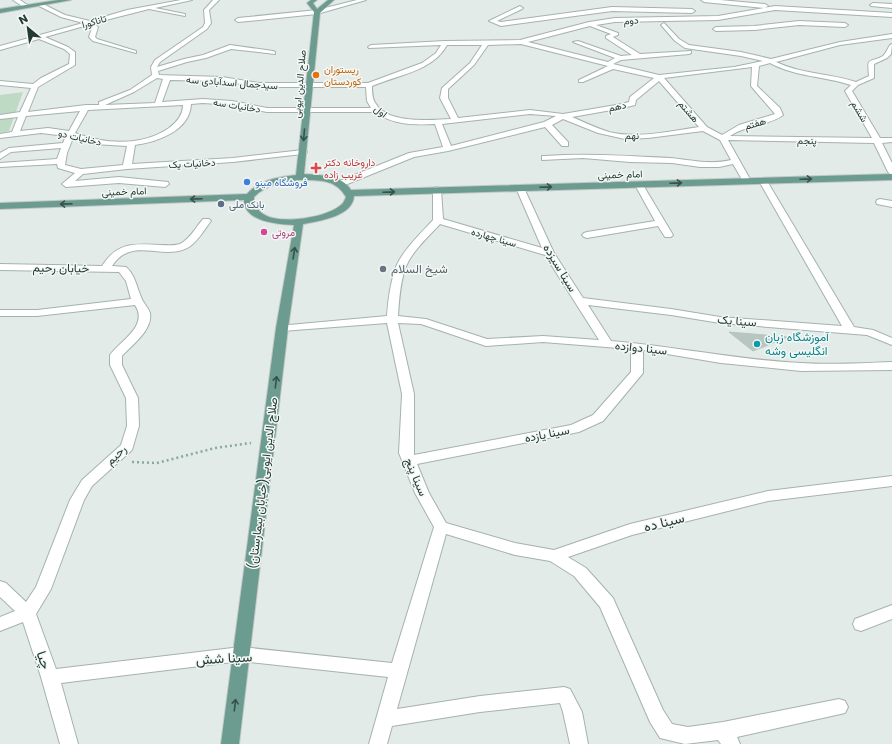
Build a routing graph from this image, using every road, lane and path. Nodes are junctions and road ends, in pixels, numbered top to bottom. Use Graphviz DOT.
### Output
graph roads {
  1 [pos="16,0"];
  2 [pos="68,0"];
  3 [pos="189,0"];
  4 [pos="216,0"];
  5 [pos="314,0"];
  6 [pos="331,0"];
  7 [pos="363,0"];
  8 [pos="704,0"];
  9 [pos="866,4"];
  10 [pos="41,5"];
  11 [pos="892,6"];
  12 [pos="27,7"];
  13 [pos="144,8"];
  14 [pos="520,8"];
  15 [pos="775,8"];
  16 [pos="0,11"];
  17 [pos="699,11"];
  18 [pos="317,12"];
  19 [pos="706,12"];
  20 [pos="751,13"];
  21 [pos="183,15"];
  22 [pos="741,15"];
  23 [pos="892,15"];
  24 [pos="238,20"];
  25 [pos="88,22"];
  26 [pos="589,24"];
  27 [pos="664,25"];
  28 [pos="772,25"];
  29 [pos="845,26"];
  30 [pos="716,29"];
  31 [pos="892,36"];
  32 [pos="39,37"];
  33 [pos="445,42"];
  34 [pos="520,42"];
  35 [pos="576,42"];
  36 [pos="486,43"];
  37 [pos="892,46"];
  38 [pos="371,47"];
  39 [pos="0,48"];
  40 [pos="134,52"];
  41 [pos="690,52"];
  42 [pos="273,53"];
  43 [pos="638,56"];
  44 [pos="889,57"];
  45 [pos="620,58"];
  46 [pos="770,61"];
  47 [pos="610,65"];
  48 [pos="756,65"];
  49 [pos="155,73"];
  50 [pos="659,77"];
  51 [pos="167,78"];
  52 [pos="581,81"];
  53 [pos="0,83"];
  54 [pos="309,84"];
  55 [pos="856,84"];
  56 [pos="369,85"];
  57 [pos="35,86"];
  58 [pos="187,102"];
  59 [pos="158,105"];
  60 [pos="98,106"];
  61 [pos="86,107"];
  62 [pos="307,109"];
  63 [pos="376,110"];
  64 [pos="23,114"];
  65 [pos="0,116"];
  66 [pos="562,116"];
  67 [pos="454,120"];
  68 [pos="438,122"];
  69 [pos="547,124"];
  70 [pos="704,129"];
  71 [pos="15,133"];
  72 [pos="72,135"];
  73 [pos="0,136"];
  74 [pos="723,138"];
  75 [pos="877,140"];
  76 [pos="892,140"];
  77 [pos="131,143"];
  78 [pos="565,144"];
  79 [pos="66,145"];
  80 [pos="448,149"];
  81 [pos="303,152"];
  82 [pos="0,157"];
  83 [pos="545,158"];
  84 [pos="60,161"];
  85 [pos="735,161"];
  86 [pos="0,165"];
  87 [pos="127,167"];
  88 [pos="81,172"];
  89 [pos="892,172"];
  90 [pos="300,177"];
  91 [pos="892,177"];
  92 [pos="747,181"];
  93 [pos="763,181"];
  94 [pos="165,184"];
  95 [pos="340,184"];
  96 [pos="639,185"];
  97 [pos="520,188"];
  98 [pos="438,190"];
  99 [pos="350,193"];
  100 [pos="249,197"];
  101 [pos="880,202"];
  102 [pos="892,204"];
  103 [pos="0,206"];
  104 [pos="206,221"];
  105 [pos="438,221"];
  106 [pos="299,222"];
  107 [pos="662,223"];
  108 [pos="587,235"];
  109 [pos="668,235"];
  110 [pos="549,253"];
  111 [pos="0,267"];
  112 [pos="105,269"];
  113 [pos="122,269"];
  114 [pos="580,301"];
  115 [pos="136,302"];
  116 [pos="0,313"];
  117 [pos="392,319"];
  118 [pos="282,328"];
  119 [pos="850,330"];
  120 [pos="892,342"];
  121 [pos="607,344"];
  122 [pos="637,347"];
  123 [pos="892,366"];
  124 [pos="268,441"];
  125 [pos="409,461"];
  126 [pos="110,462"];
  127 [pos="892,481"];
  128 [pos="441,527"];
  129 [pos="554,556"];
  130 [pos="0,587"];
  131 [pos="892,612"];
  132 [pos="28,613"];
  133 [pos="0,624"];
  134 [pos="861,624"];
  135 [pos="241,654"];
  136 [pos="398,671"];
  137 [pos="50,677"];
  138 [pos="839,707"];
  139 [pos="385,719"];
  140 [pos="727,738"];
  141 [pos="69,744"];
  142 [pos="230,744"];
  143 [pos="378,744"];
  144 [pos="578,744"];
  1 -- 12 [label="street"];
  2 -- 10 [label="main road"];
  3 -- 13 [label="street, تاناکورا"];
  4 -- 49 [label="street"];
  5 -- 18 [label="main road"];
  6 -- 18 [label="main road"];
  7 -- 18 [label="street"];
  8 -- 15 [label="street"];
  9 -- 11 [label="street"];
  10 -- 12 [label="main road"];
  10 -- 25 [label="street"];
  12 -- 16 [label="main road"];
  13 -- 21 [label="street"];
  13 -- 25 [label="street, تاناکورا"];
  14 -- 17 [label="street"];
  15 -- 20 [label="street, دوم"];
  15 -- 23 [label="street, دوم"];
  18 -- 24 [label="street"];
  18 -- 54 [label="main road, صلاح الدین ایوبی"];
  19 -- 20 [label="street"];
  20 -- 22 [label="street, دوم"];
  22 -- 26 [label="street, دوم"];
  22 -- 28 [label="street"];
  25 -- 32 [label="street, تاناکورا"];
  25 -- 40 [label="street"];
  26 -- 34 [label="street, دوم"];
  26 -- 43 [label="street"];
  27 -- 46 [label="street"];
  28 -- 29 [label="street"];
  28 -- 30 [label="street"];
  31 -- 46 [label="street"];
  32 -- 39 [label="street, تاناکورا"];
  32 -- 57 [label="street"];
  33 -- 36 [label="street, دوم"];
  33 -- 38 [label="street, دوم"];
  33 -- 56 [label="street"];
  34 -- 36 [label="street, دوم"];
  34 -- 47 [label="street"];
  35 -- 45 [label="street"];
  36 -- 67 [label="street"];
  37 -- 44 [label="street, ششم"];
  41 -- 43 [label="street"];
  42 -- 49 [label="street"];
  43 -- 45 [label="street"];
  44 -- 55 [label="street, ششم"];
  45 -- 47 [label="street"];
  46 -- 48 [label="street"];
  46 -- 55 [label="street"];
  47 -- 50 [label="street"];
  47 -- 52 [label="street"];
  48 -- 50 [label="street"];
  48 -- 74 [label="street, هفتم"];
  49 -- 51 [label="street, سیدجمال اسدآبادی سه"];
  49 -- 60 [label="street, دخانیات سه"];
  50 -- 66 [label="street, دهم"];
  50 -- 70 [label="street, هشتم"];
  51 -- 54 [label="street, سیدجمال اسدآبادی سه"];
  51 -- 59 [label="street"];
  53 -- 57 [label="street"];
  54 -- 56 [label="street, سیدجمال اسدآبادی سه"];
  54 -- 62 [label="main road, صلاح الدین ایوبی"];
  55 -- 75 [label="street, ششم"];
  56 -- 63 [label="street, اول"];
  57 -- 64 [label="street"];
  58 -- 59 [label="street, دخانیات سه"];
  58 -- 62 [label="street, دخانیات سه"];
  58 -- 77 [label="street, دخانیات دو"];
  59 -- 60 [label="street, دخانیات سه"];
  60 -- 61 [label="street, دخانیات سه"];
  61 -- 64 [label="street, دخانیات سه"];
  61 -- 72 [label="street"];
  62 -- 63 [label="street, دخانیات سه"];
  62 -- 81 [label="main road, صلاح الدین ایوبی, one-way"];
  63 -- 68 [label="street, اول"];
  64 -- 65 [label="street, دخانیات سه"];
  64 -- 71 [label="street"];
  66 -- 67 [label="street, اول"];
  66 -- 69 [label="street, دهم"];
  66 -- 70 [label="street, نهم"];
  67 -- 68 [label="street, اول"];
  68 -- 80 [label="street"];
  69 -- 78 [label="street"];
  69 -- 80 [label="street, دهم"];
  70 -- 74 [label="street, هشتم"];
  71 -- 72 [label="street, دخانیات دو"];
  71 -- 73 [label="street, دخانیات دو"];
  72 -- 77 [label="street, دخانیات دو"];
  72 -- 79 [label="street"];
  74 -- 75 [label="street, پنجم"];
  74 -- 85 [label="street"];
  75 -- 76 [label="street, پنجم"];
  75 -- 89 [label="street, ششم"];
  77 -- 87 [label="street"];
  79 -- 82 [label="street"];
  79 -- 84 [label="street"];
  80 -- 95 [label="street, دهم"];
  81 -- 87 [label="street, دخانیات یک"];
  81 -- 90 [label="main road, صلاح الدین ایوبی"];
  83 -- 85 [label="street"];
  84 -- 86 [label="street"];
  84 -- 88 [label="street"];
  85 -- 92 [label="street"];
  87 -- 88 [label="street, دخانیات یک"];
  88 -- 94 [label="street"];
  90 -- 95 [label="main road"];
  90 -- 100 [label="main road"];
  93 -- 91 [label="main road, امام خمینی, one-way"];
  92 -- 93 [label="main road, امام خمینی"];
  96 -- 92 [label="main road, امام خمینی, one-way"];
  93 -- 119 [label="street"];
  95 -- 99 [label="main road"];
  97 -- 96 [label="main road, امام خمینی, one-way"];
  96 -- 107 [label="street"];
  97 -- 98 [label="main road, امام خمینی"];
  97 -- 110 [label="street, سینا سیزده"];
  99 -- 98 [label="main road, امام خمینی, one-way"];
  98 -- 105 [label="street"];
  99 -- 106 [label="main road"];
  100 -- 103 [label="main road, امام خمینی, one-way"];
  100 -- 106 [label="main road"];
  101 -- 102 [label="street"];
  104 -- 112 [label="street"];
  105 -- 110 [label="street, سینا چهارده"];
  105 -- 117 [label="street, سینا پنج"];
  118 -- 106 [label="main road, صلاح الدین ایوبی(خیابان بیمارستان), one-way"];
  107 -- 108 [label="street"];
  107 -- 109 [label="street"];
  110 -- 114 [label="street, سینا سیزده"];
  111 -- 112 [label="street, خیابان رحیم"];
  112 -- 113 [label="street, خیابان رحیم"];
  113 -- 115 [label="street, رحیم"];
  114 -- 119 [label="street, سینا یک"];
  114 -- 121 [label="street, سینا سیزده"];
  115 -- 116 [label="street"];
  115 -- 126 [label="street, رحیم"];
  117 -- 118 [label="street, سینا دوازده"];
  117 -- 121 [label="street, سینا دوازده"];
  117 -- 125 [label="street, سینا پنج"];
  124 -- 118 [label="main road, صلاح الدین ایوبی(خیابان بیمارستان), one-way"];
  119 -- 120 [label="street, سینا یک"];
  121 -- 122 [label="street, سینا دوازده"];
  122 -- 123 [label="street, سینا دوازده"];
  122 -- 125 [label="street, سینا یازده"];
  124 -- 126 [label="path"];
  124 -- 135 [label="main road, صلاح الدین ایوبی(خیابان بیمارستان)"];
  125 -- 128 [label="street, سینا پنج"];
  126 -- 132 [label="street, رحیم"];
  127 -- 129 [label="street, سینا ده"];
  128 -- 129 [label="street, سینا ده"];
  128 -- 136 [label="street"];
  129 -- 140 [label="street"];
  130 -- 132 [label="street, چیا"];
  131 -- 134 [label="street"];
  132 -- 133 [label="street"];
  132 -- 137 [label="street, چیا"];
  135 -- 136 [label="street, سینا شش"];
  135 -- 137 [label="street, سینا شش"];
  142 -- 135 [label="main road, صلاح الدین ایوبی(خیابان بیمارستان), one-way"];
  136 -- 139 [label="street"];
  137 -- 141 [label="street, چیا"];
  138 -- 140 [label="street"];
  139 -- 143 [label="street"];
  139 -- 144 [label="street"];
}
